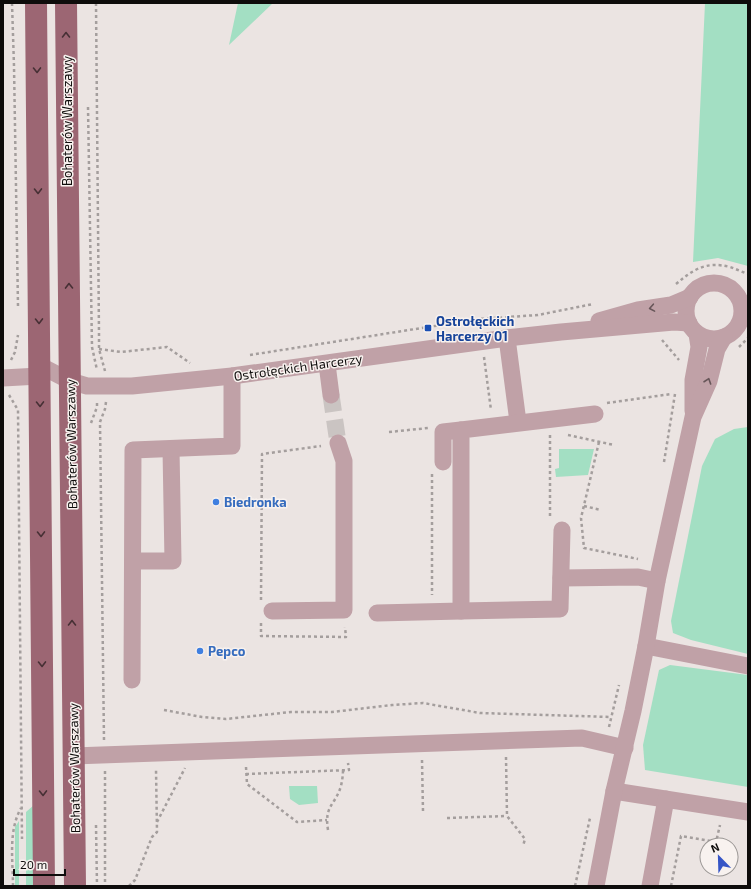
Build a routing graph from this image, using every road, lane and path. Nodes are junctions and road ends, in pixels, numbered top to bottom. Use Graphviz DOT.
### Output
graph roads {
  1 [pos="12,3"];
  2 [pos="36,3"];
  3 [pos="66,3"];
  4 [pos="96,3"];
  5 [pos="88,104"];
  6 [pos="748,274"];
  7 [pos="671,288"];
  8 [pos="742,292"];
  9 [pos="690,297"];
  10 [pos="598,303"];
  11 [pos="18,311"];
  12 [pos="745,317"];
  13 [pos="693,328"];
  14 [pos="561,332"];
  15 [pos="18,335"];
  16 [pos="724,337"];
  17 [pos="660,338"];
  18 [pos="508,346"];
  19 [pos="99,349"];
  20 [pos="244,356"];
  21 [pos="192,364"];
  22 [pos="327,364"];
  23 [pos="679,366"];
  24 [pos="39,370"];
  25 [pos="6,371"];
  26 [pos="232,376"];
  27 [pos="70,381"];
  28 [pos="101,386"];
  29 [pos="675,388"];
  30 [pos="331,395"];
  31 [pos="10,396"];
  32 [pos="492,411"];
  33 [pos="595,414"];
  34 [pos="693,417"];
  35 [pos="518,422"];
  36 [pos="550,425"];
  37 [pos="90,430"];
  38 [pos="461,430"];
  39 [pos="599,442"];
  40 [pos="338,443"];
  41 [pos="614,445"];
  42 [pos="171,449"];
  43 [pos="438,467"];
  44 [pos="663,470"];
  45 [pos="584,506"];
  46 [pos="601,510"];
  47 [pos="556,524"];
  48 [pos="133,561"];
  49 [pos="561,578"];
  50 [pos="650,579"];
  51 [pos="344,610"];
  52 [pos="461,611"];
  53 [pos="265,612"];
  54 [pos="432,612"];
  55 [pos="377,613"];
  56 [pos="646,646"];
  57 [pos="748,666"];
  58 [pos="132,680"];
  59 [pos="621,680"];
  60 [pos="164,710"];
  61 [pos="611,717"];
  62 [pos="606,743"];
  63 [pos="625,748"];
  64 [pos="506,752"];
  65 [pos="104,754"];
  66 [pos="422,755"];
  67 [pos="73,756"];
  68 [pos="246,761"];
  69 [pos="188,763"];
  70 [pos="156,764"];
  71 [pos="343,770"];
  72 [pos="43,788"];
  73 [pos="614,791"];
  74 [pos="666,799"];
  75 [pos="22,807"];
  76 [pos="423,811"];
  77 [pos="591,812"];
  78 [pos="748,812"];
  79 [pos="507,816"];
  80 [pos="447,818"];
  81 [pos="721,818"];
  82 [pos="326,820"];
  83 [pos="157,823"];
  84 [pos="96,824"];
  85 [pos="328,830"];
  86 [pos="22,840"];
  87 [pos="523,846"];
  88 [pos="13,886"];
  89 [pos="44,886"];
  90 [pos="75,886"];
  91 [pos="97,886"];
  92 [pos="106,886"];
  93 [pos="128,886"];
  94 [pos="575,886"];
  95 [pos="596,886"];
  96 [pos="650,886"];
  97 [pos="672,886"];
  1 -- 11 [label="path"];
  2 -- 24 [label="main road, one-way"];
  27 -- 3 [label="main road, Bohaterów Warszawy, one-way"];
  4 -- 19 [label="path"];
  5 -- 28 [label="path"];
  6 -- 7 [label="path"];
  8 -- 9 [label="street"];
  8 -- 12 [label="street"];
  9 -- 13 [label="street"];
  9 -- 14 [label="street, Ostrołęckich Harcerzy, one-way"];
  10 -- 20 [label="path"];
  12 -- 16 [label="street"];
  13 -- 14 [label="street, Ostrołęckich Harcerzy"];
  13 -- 16 [label="street"];
  13 -- 34 [label="street"];
  14 -- 18 [label="street, Ostrołęckich Harcerzy"];
  15 -- 25 [label="path"];
  34 -- 16 [label="street, one-way"];
  17 -- 23 [label="path"];
  18 -- 22 [label="street, Ostrołęckich Harcerzy"];
  18 -- 32 [label="path"];
  18 -- 35 [label="street"];
  19 -- 21 [label="path"];
  19 -- 28 [label="path"];
  22 -- 26 [label="street, Ostrołęckich Harcerzy"];
  22 -- 30 [label="street"];
  24 -- 25 [label="street"];
  24 -- 27 [label="street, Ostrołęckich Harcerzy"];
  24 -- 72 [label="main road, one-way"];
  26 -- 28 [label="street, Ostrołęckich Harcerzy"];
  26 -- 42 [label="street"];
  27 -- 28 [label="street, Ostrołęckich Harcerzy"];
  67 -- 27 [label="main road, Bohaterów Warszawy, one-way"];
  28 -- 37 [label="path"];
  28 -- 65 [label="path"];
  29 -- 44 [label="path"];
  31 -- 75 [label="path"];
  33 -- 36 [label="street"];
  34 -- 50 [label="street"];
  35 -- 36 [label="street"];
  35 -- 38 [label="street"];
  36 -- 39 [label="path"];
  36 -- 47 [label="path"];
  38 -- 43 [label="street"];
  38 -- 52 [label="street"];
  39 -- 41 [label="path"];
  39 -- 45 [label="path"];
  40 -- 51 [label="street"];
  40 -- 53 [label="path"];
  42 -- 48 [label="street"];
  42 -- 48 [label="street"];
  43 -- 54 [label="path"];
  45 -- 46 [label="path"];
  45 -- 50 [label="path"];
  47 -- 49 [label="street"];
  48 -- 58 [label="street"];
  49 -- 50 [label="street"];
  49 -- 52 [label="street"];
  50 -- 56 [label="street"];
  51 -- 53 [label="street"];
  51 -- 53 [label="path"];
  52 -- 54 [label="street"];
  54 -- 55 [label="street"];
  56 -- 57 [label="street"];
  56 -- 63 [label="street"];
  59 -- 61 [label="path"];
  60 -- 61 [label="path"];
  61 -- 62 [label="path"];
  62 -- 63 [label="street"];
  62 -- 65 [label="street"];
  63 -- 73 [label="street"];
  64 -- 79 [label="path"];
  65 -- 67 [label="street"];
  65 -- 92 [label="path"];
  66 -- 76 [label="path"];
  67 -- 90 [label="main road, Bohaterów Warszawy"];
  68 -- 82 [label="path"];
  69 -- 83 [label="path"];
  70 -- 83 [label="path"];
  71 -- 82 [label="path"];
  72 -- 75 [label="path"];
  72 -- 89 [label="main road, one-way"];
  73 -- 74 [label="street"];
  73 -- 95 [label="street"];
  74 -- 78 [label="street"];
  74 -- 96 [label="street"];
  75 -- 86 [label="path"];
  75 -- 88 [label="path"];
  77 -- 94 [label="path"];
  79 -- 80 [label="path"];
  79 -- 87 [label="path"];
  81 -- 97 [label="path"];
  82 -- 85 [label="path"];
  83 -- 93 [label="path"];
  84 -- 91 [label="path"];
}
